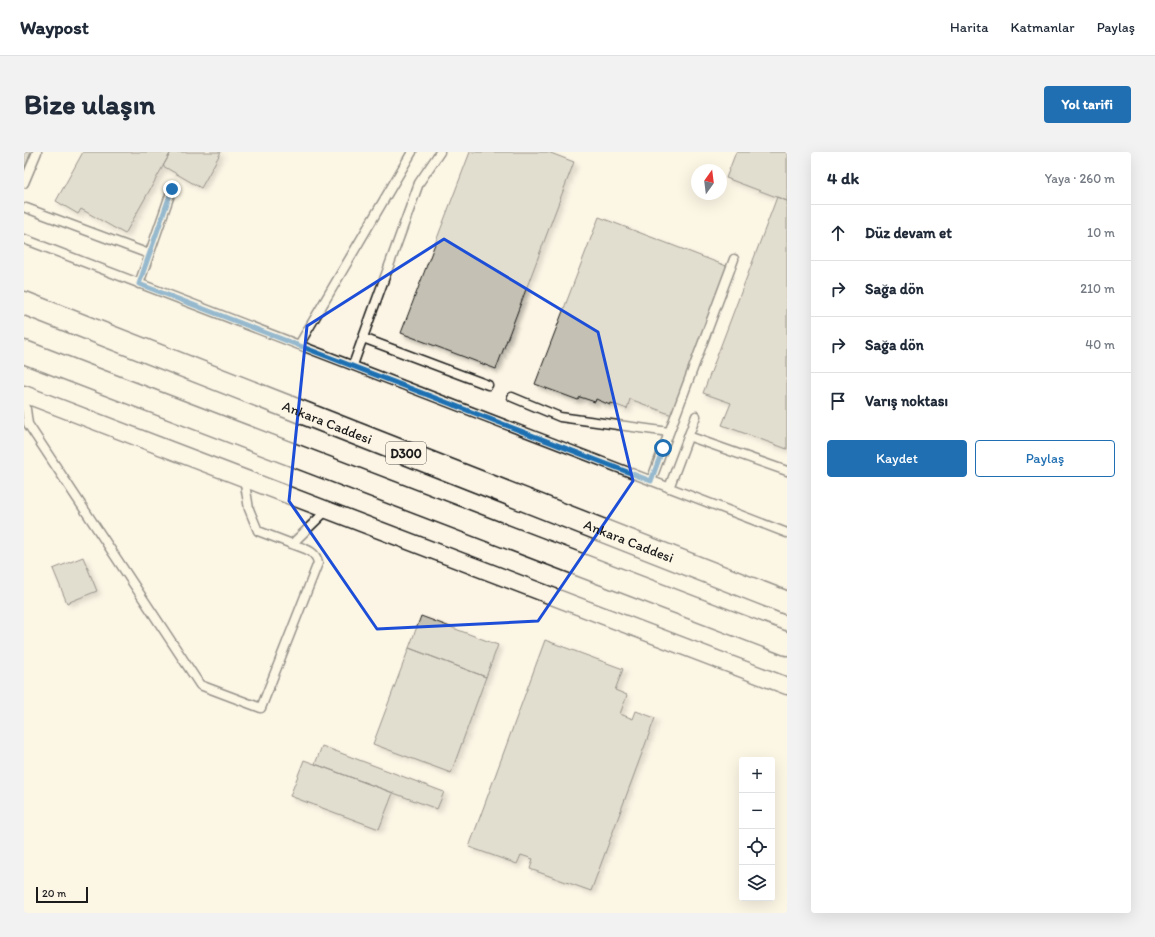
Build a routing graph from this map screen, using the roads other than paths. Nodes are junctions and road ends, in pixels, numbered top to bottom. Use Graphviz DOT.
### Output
graph roads {
  1 [pos="37,152"];
  2 [pos="412,152"];
  3 [pos="440,152"];
  4 [pos="24,183"];
  5 [pos="172,189"];
  6 [pos="26,208"];
  7 [pos="24,239"];
  8 [pos="149,254"];
  9 [pos="734,259"];
  10 [pos="139,284"];
  11 [pos="24,303"];
  12 [pos="363,338"];
  13 [pos="299,345"];
  14 [pos="24,352"];
  15 [pos="353,366"];
  16 [pos="488,385"];
  17 [pos="24,394"];
  18 [pos="512,397"];
  19 [pos="696,416"];
  20 [pos="669,432"];
  21 [pos="688,436"];
  22 [pos="787,471"];
  23 [pos="244,478"];
  24 [pos="651,481"];
  25 [pos="669,488"];
  26 [pos="327,510"];
  27 [pos="787,533"];
  28 [pos="292,544"];
  29 [pos="787,603"];
  30 [pos="787,644"];
  31 [pos="787,686"];
  1 -- 4 [label="lane"];
  2 -- 13 [label="lane"];
  3 -- 12 [label="lane"];
  5 -- 8 [label="lane"];
  6 -- 8 [label="lane"];
  7 -- 10 [label="lane"];
  8 -- 10 [label="lane"];
  9 -- 20 [label="lane"];
  10 -- 13 [label="lane"];
  11 -- 29 [label="highway, Ankara Caddesi / D300"];
  12 -- 15 [label="lane"];
  12 -- 16 [label="lane"];
  13 -- 15 [label="lane"];
  14 -- 30 [label="highway"];
  15 -- 24 [label="lane"];
  17 -- 23 [label="street"];
  17 -- 28 [label="lane"];
  18 -- 20 [label="lane"];
  19 -- 21 [label="lane"];
  20 -- 24 [label="lane"];
  21 -- 22 [label="lane"];
  21 -- 25 [label="lane"];
  23 -- 26 [label="street"];
  23 -- 28 [label="lane"];
  24 -- 25 [label="lane"];
  25 -- 27 [label="lane"];
  26 -- 28 [label="lane"];
  26 -- 31 [label="street"];
}
